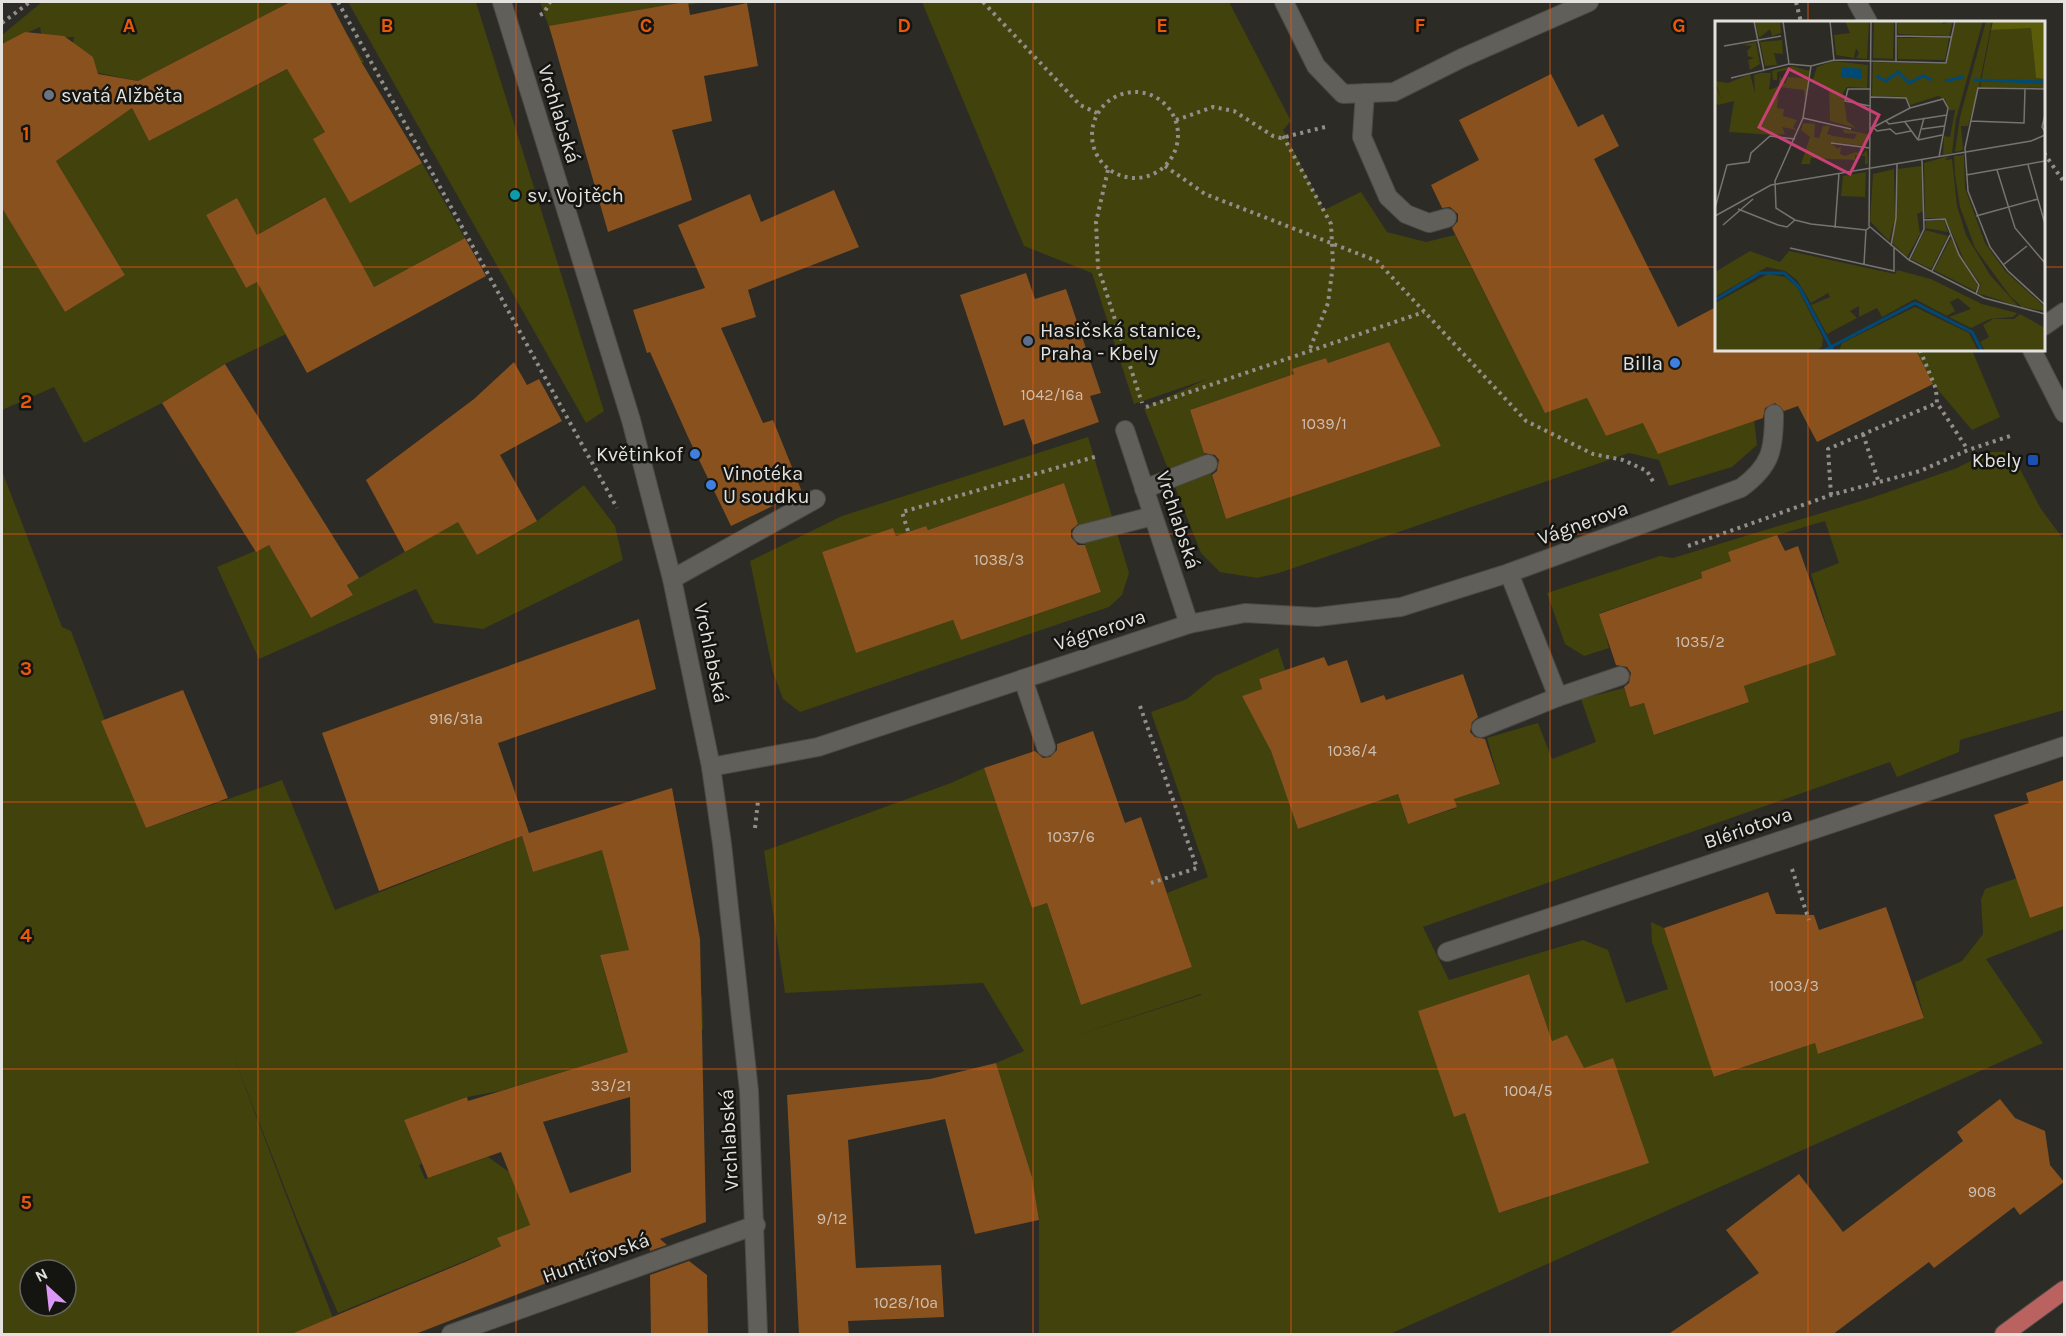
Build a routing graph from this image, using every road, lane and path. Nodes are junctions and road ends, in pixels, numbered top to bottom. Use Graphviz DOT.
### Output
graph roads {
  1 [pos="30,2"];
  2 [pos="338,2"];
  3 [pos="502,2"];
  4 [pos="550,2"];
  5 [pos="983,2"];
  6 [pos="1284,2"];
  7 [pos="1590,2"];
  8 [pos="1796,2"];
  9 [pos="1857,2"];
  10 [pos="537,16"];
  11 [pos="1801,21"];
  12 [pos="1867,21"];
  13 [pos="2,23"];
  14 [pos="1365,93"];
  15 [pos="1098,113"];
  16 [pos="1176,120"];
  17 [pos="1330,126"];
  18 [pos="1283,136"];
  19 [pos="2045,156"];
  20 [pos="1166,166"];
  21 [pos="1108,170"];
  22 [pos="2064,182"];
  23 [pos="1447,218"];
  24 [pos="1332,243"];
  25 [pos="1424,312"];
  26 [pos="2064,312"];
  27 [pos="2045,325"];
  28 [pos="1920,351"];
  29 [pos="2033,351"];
  30 [pos="1308,352"];
  31 [pos="1937,403"];
  32 [pos="1144,408"];
  33 [pos="2064,413"];
  34 [pos="1774,414"];
  35 [pos="1145,418"];
  36 [pos="1125,430"];
  37 [pos="1863,434"];
  38 [pos="2013,435"];
  39 [pos="1968,450"];
  40 [pos="1102,455"];
  41 [pos="1208,464"];
  42 [pos="1879,483"];
  43 [pos="1144,489"];
  44 [pos="1831,495"];
  45 [pos="816,499"];
  46 [pos="618,509"];
  47 [pos="1672,515"];
  48 [pos="1153,516"];
  49 [pos="909,531"];
  50 [pos="1082,534"];
  51 [pos="1688,546"];
  52 [pos="1509,573"];
  53 [pos="672,579"];
  54 [pos="1189,624"];
  55 [pos="1620,676"];
  56 [pos="1023,679"];
  57 [pos="1558,697"];
  58 [pos="1140,706"];
  59 [pos="1481,728"];
  60 [pos="2064,746"];
  61 [pos="1046,747"];
  62 [pos="711,768"];
  63 [pos="758,801"];
  64 [pos="753,838"];
  65 [pos="1791,866"];
  66 [pos="1151,883"];
  67 [pos="1809,920"];
  68 [pos="1447,952"];
  69 [pos="756,1225"];
  70 [pos="2064,1290"];
  71 [pos="451,1335"];
  72 [pos="758,1335"];
  73 [pos="2004,1335"];
  1 -- 13 [label="path"];
  2 -- 46 [label="path"];
  3 -- 53 [label="street, Vrchlabská"];
  4 -- 10 [label="path"];
  5 -- 15 [label="path"];
  6 -- 14 [label="street"];
  7 -- 14 [label="street"];
  8 -- 11 [label="path"];
  9 -- 12 [label="street"];
  14 -- 23 [label="street"];
  15 -- 16 [label="path"];
  15 -- 21 [label="path"];
  16 -- 18 [label="path"];
  16 -- 20 [label="path"];
  17 -- 18 [label="path"];
  18 -- 24 [label="path"];
  19 -- 22 [label="path"];
  20 -- 21 [label="path"];
  20 -- 24 [label="path"];
  21 -- 32 [label="path"];
  24 -- 25 [label="path"];
  24 -- 30 [label="path"];
  25 -- 30 [label="path"];
  25 -- 47 [label="path"];
  26 -- 27 [label="street"];
  28 -- 31 [label="path"];
  29 -- 33 [label="street"];
  30 -- 32 [label="path"];
  31 -- 37 [label="path"];
  31 -- 39 [label="path"];
  32 -- 35 [label="path"];
  34 -- 47 [label="street, Vágnerova"];
  36 -- 43 [label="street, Vrchlabská"];
  37 -- 42 [label="path"];
  37 -- 44 [label="path"];
  38 -- 39 [label="path"];
  39 -- 42 [label="path"];
  40 -- 49 [label="path"];
  41 -- 43 [label="street"];
  42 -- 44 [label="path"];
  43 -- 48 [label="street, Vrchlabská"];
  44 -- 51 [label="path"];
  45 -- 53 [label="street"];
  47 -- 52 [label="street, Vágnerova"];
  48 -- 50 [label="street"];
  48 -- 54 [label="street, Vrchlabská"];
  52 -- 54 [label="street, Vágnerova"];
  52 -- 57 [label="street"];
  53 -- 62 [label="street, Vrchlabská"];
  54 -- 56 [label="street, Vágnerova"];
  55 -- 57 [label="street"];
  56 -- 61 [label="street"];
  56 -- 62 [label="street, Vágnerova"];
  57 -- 59 [label="street"];
  58 -- 66 [label="path"];
  60 -- 68 [label="street, Blériotova"];
  62 -- 69 [label="street, Vrchlabská"];
  63 -- 64 [label="path"];
  65 -- 67 [label="path"];
  69 -- 71 [label="street, Huntířovská"];
  69 -- 72 [label="street, Vrchlabská"];
  70 -- 73 [label="main road"];
}
